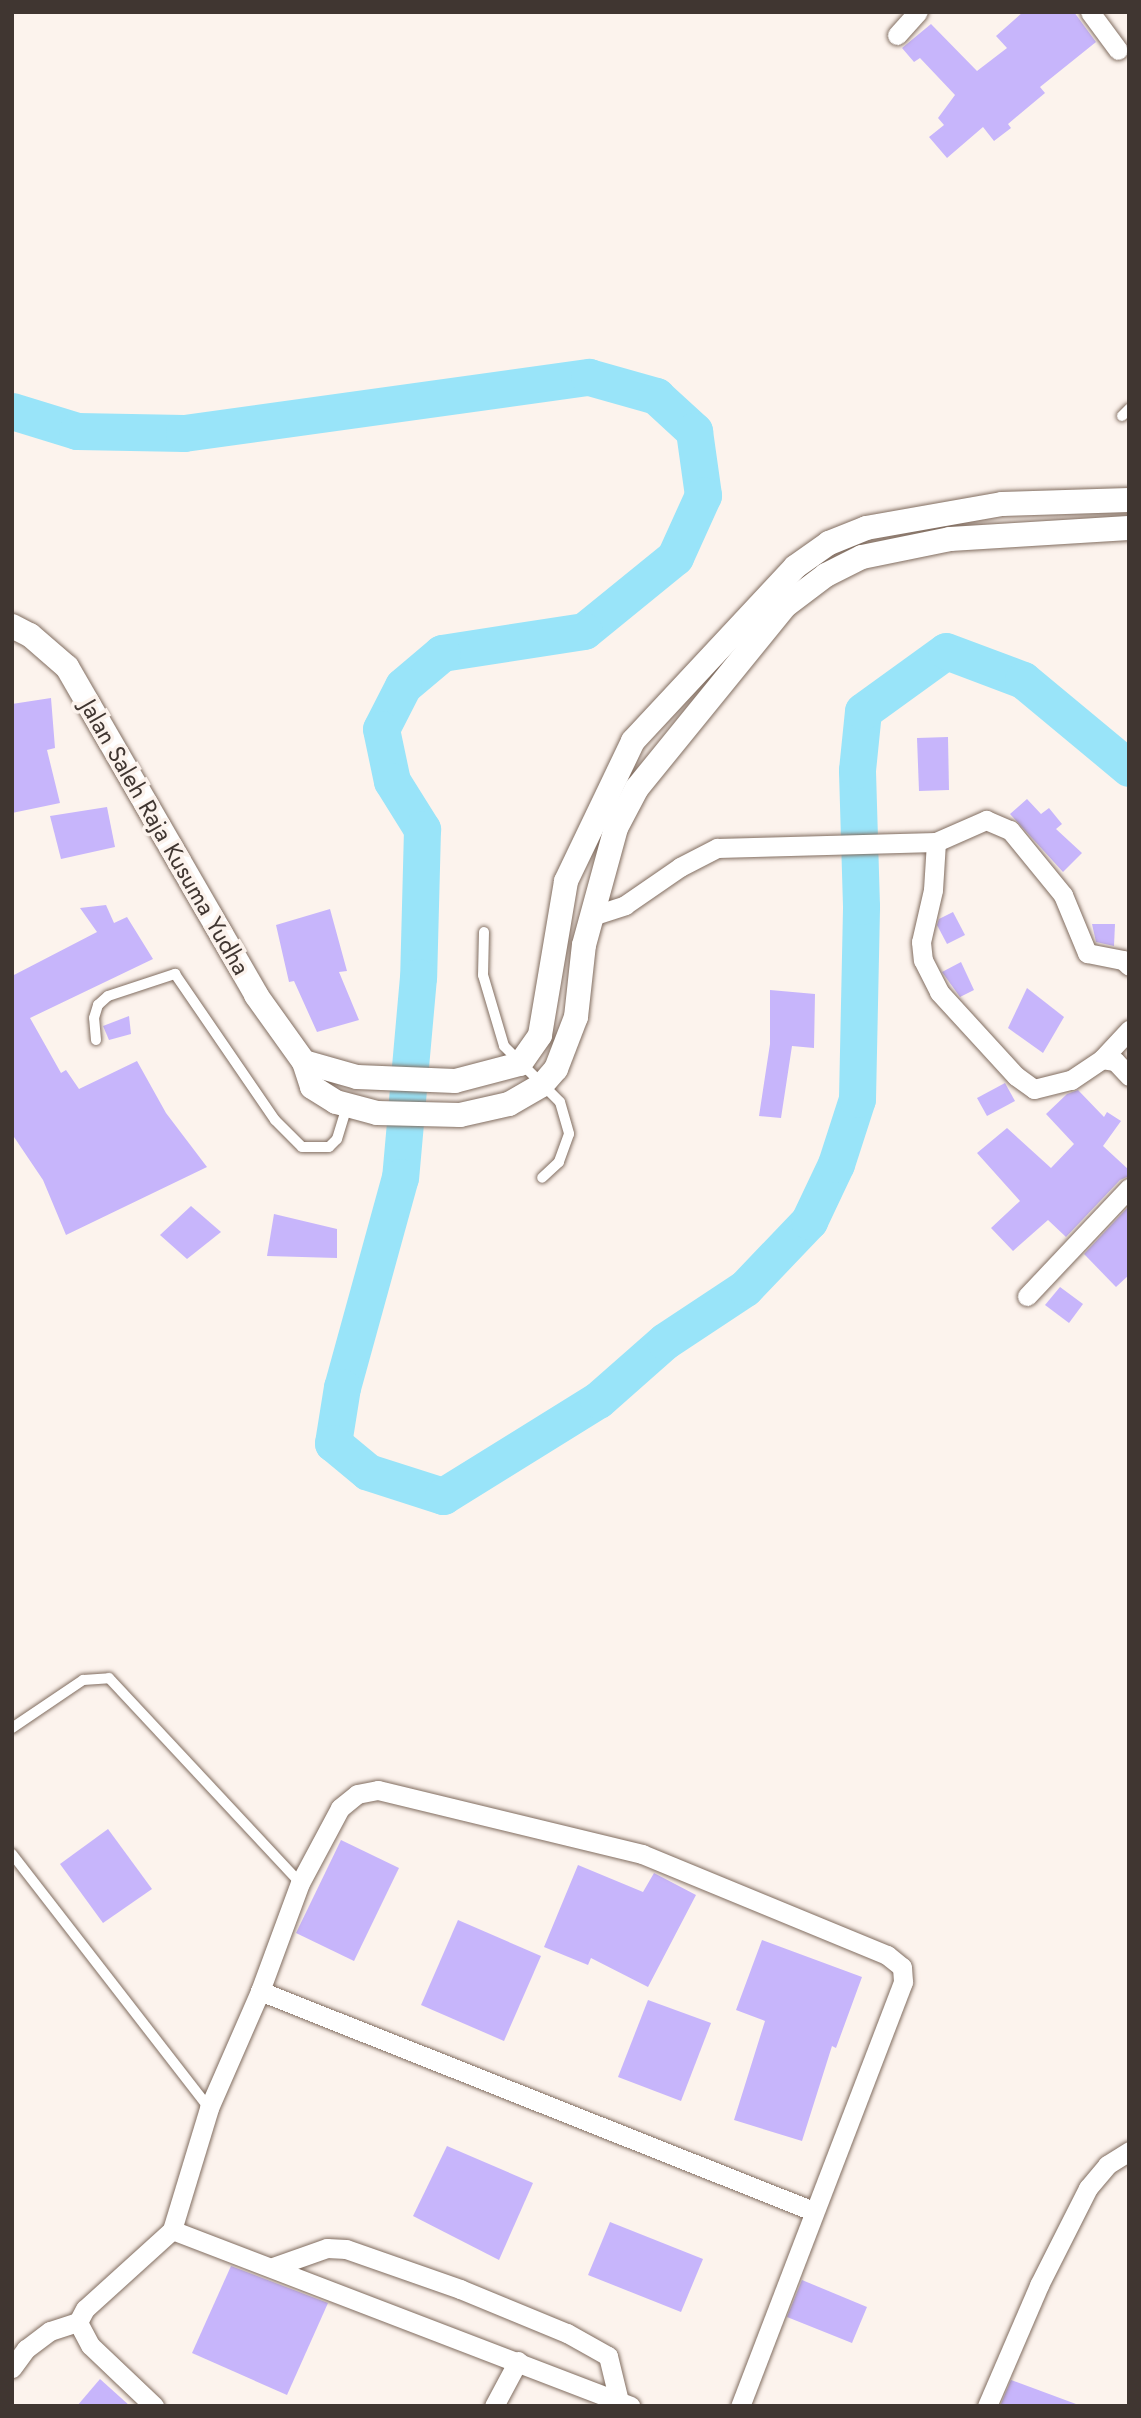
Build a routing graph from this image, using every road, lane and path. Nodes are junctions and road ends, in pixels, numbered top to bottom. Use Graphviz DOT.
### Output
graph roads {
  1 [pos="918,12"];
  2 [pos="1090,12"];
  3 [pos="897,35"];
  4 [pos="1118,50"];
  5 [pos="1129,500"];
  6 [pos="1129,528"];
  7 [pos="12,626"];
  8 [pos="936,842"];
  9 [pos="592,916"];
  10 [pos="484,932"];
  11 [pos="1129,966"];
  12 [pos="1129,1030"];
  13 [pos="96,1040"];
  14 [pos="1102,1059"];
  15 [pos="304,1062"];
  16 [pos="520,1064"];
  17 [pos="1129,1076"];
  18 [pos="542,1085"];
  19 [pos="348,1105"];
  20 [pos="542,1178"];
  21 [pos="1129,1188"];
  22 [pos="1027,1296"];
  23 [pos="12,1728"];
  24 [pos="12,1854"];
  25 [pos="300,1883"];
  26 [pos="260,1991"];
  27 [pos="209,2108"];
  28 [pos="1129,2151"];
  29 [pos="813,2211"];
  30 [pos="172,2230"];
  31 [pos="273,2267"];
  32 [pos="78,2322"];
  33 [pos="518,2361"];
  34 [pos="12,2368"];
  35 [pos="625,2403"];
  36 [pos="154,2406"];
  37 [pos="494,2406"];
  38 [pos="740,2406"];
  39 [pos="987,2406"];
  1 -- 3 [label="street"];
  2 -- 4 [label="street"];
  5 -- 16 [label="street"];
  6 -- 9 [label="street, Jalan Saleh Raja Kusuma Yudha"];
  7 -- 15 [label="street, Jalan Saleh Raja Kusuma Yudha"];
  8 -- 9 [label="street"];
  8 -- 11 [label="street"];
  8 -- 14 [label="street"];
  9 -- 18 [label="street, Jalan Saleh Raja Kusuma Yudha"];
  10 -- 16 [label="lane"];
  12 -- 14 [label="street"];
  13 -- 19 [label="lane"];
  14 -- 17 [label="street"];
  15 -- 16 [label="street"];
  15 -- 19 [label="street, Jalan Saleh Raja Kusuma Yudha"];
  16 -- 18 [label="lane"];
  18 -- 19 [label="street, Jalan Saleh Raja Kusuma Yudha"];
  18 -- 20 [label="lane"];
  21 -- 22 [label="street"];
  23 -- 25 [label="lane"];
  24 -- 27 [label="lane"];
  25 -- 26 [label="street"];
  25 -- 29 [label="street"];
  26 -- 27 [label="street"];
  26 -- 29 [label="street"];
  27 -- 30 [label="street"];
  28 -- 39 [label="street"];
  29 -- 38 [label="street"];
  30 -- 31 [label="street"];
  30 -- 32 [label="street"];
  31 -- 33 [label="street"];
  31 -- 35 [label="street"];
  32 -- 34 [label="street"];
  32 -- 36 [label="street"];
  33 -- 35 [label="street"];
  33 -- 37 [label="street"];
}
